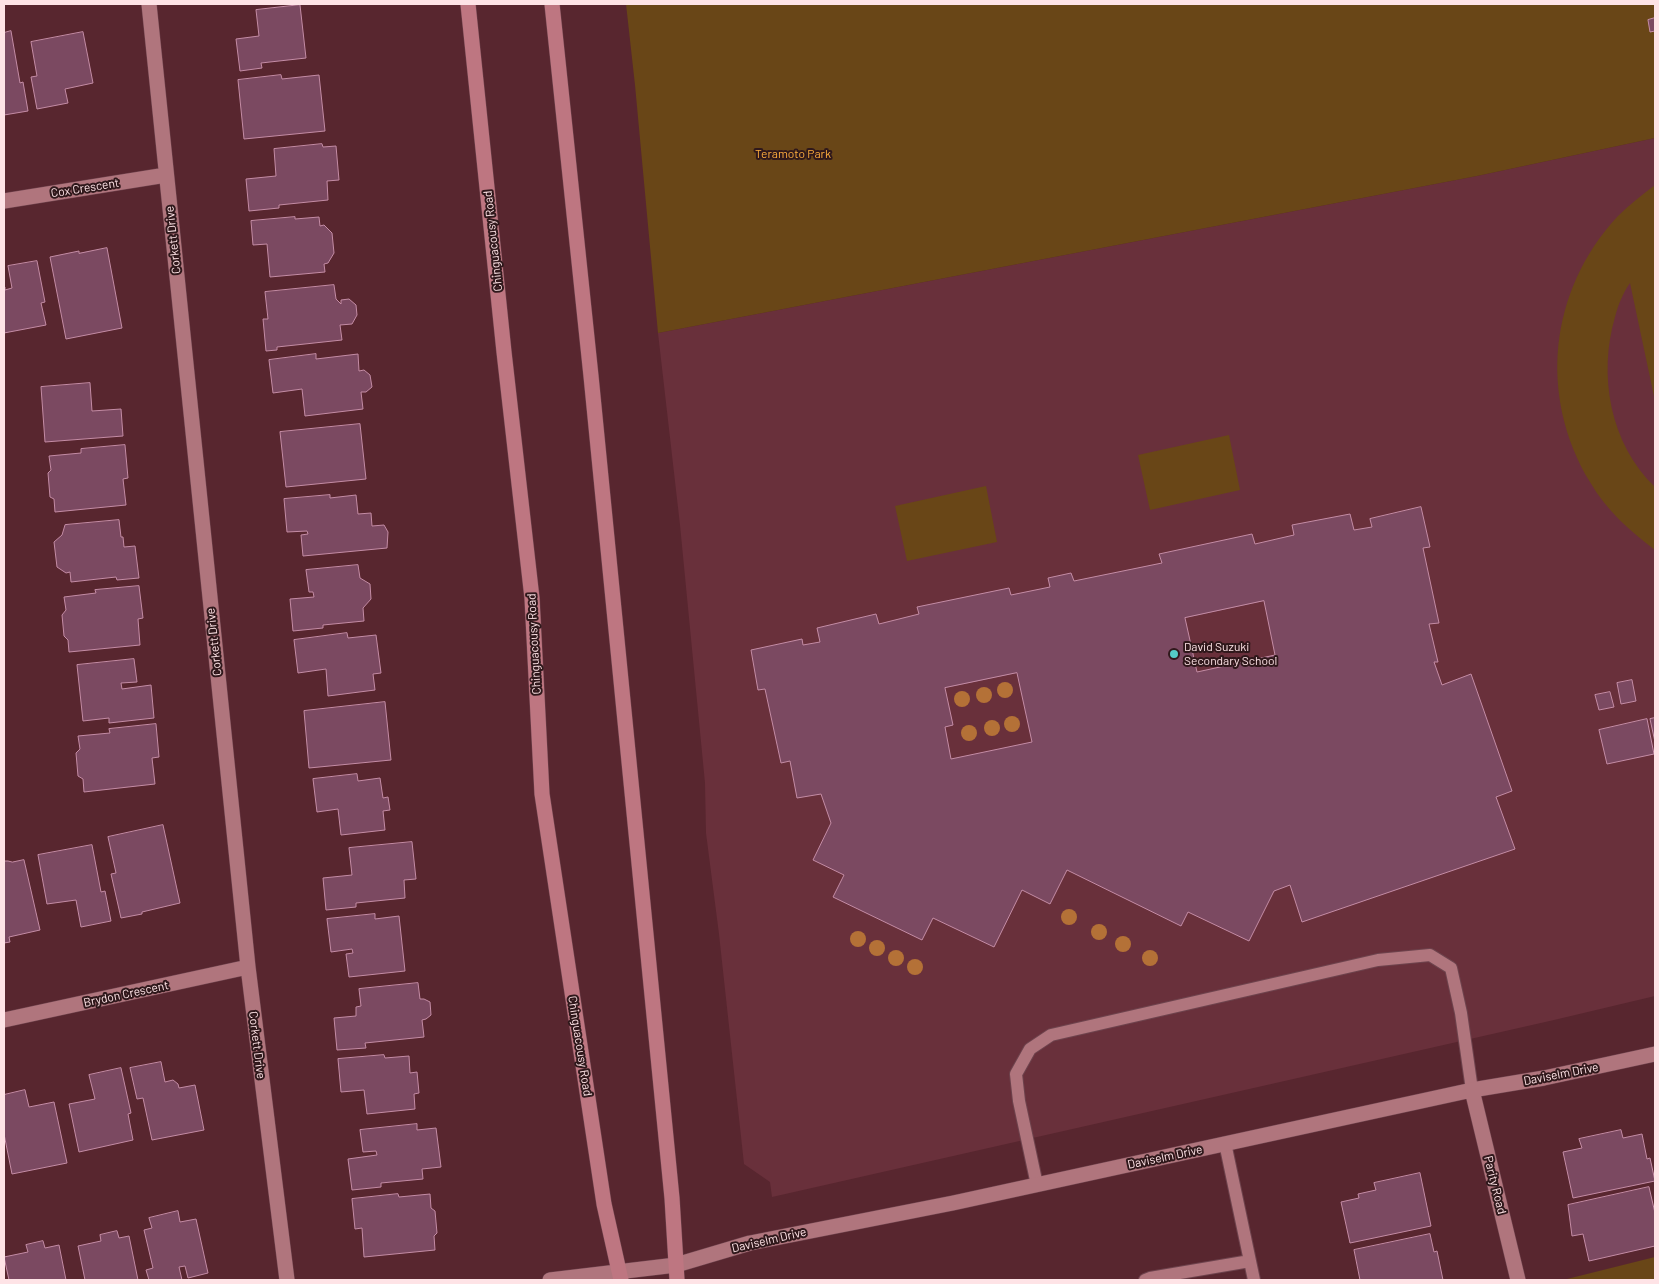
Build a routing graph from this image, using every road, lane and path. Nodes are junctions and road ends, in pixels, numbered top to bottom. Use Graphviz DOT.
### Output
graph roads {
  1 [pos="149,4"];
  2 [pos="468,4"];
  3 [pos="552,4"];
  4 [pos="166,176"];
  5 [pos="4,201"];
  6 [pos="248,967"];
  7 [pos="4,1020"];
  8 [pos="1655,1054"];
  9 [pos="1472,1090"];
  10 [pos="1225,1144"];
  11 [pos="1038,1185"];
  12 [pos="1250,1261"];
  13 [pos="677,1273"];
  14 [pos="621,1276"];
  15 [pos="286,1280"];
  16 [pos="550,1280"];
  17 [pos="1145,1280"];
  18 [pos="1254,1280"];
  19 [pos="1518,1280"];
  1 -- 4 [label="street, Corkett Drive"];
  2 -- 14 [label="main road, Chinguacousy Road"];
  3 -- 13 [label="main road"];
  4 -- 5 [label="street, Cox Crescent"];
  4 -- 6 [label="street, Corkett Drive"];
  6 -- 7 [label="street, Brydon Crescent"];
  6 -- 15 [label="street, Corkett Drive"];
  8 -- 9 [label="street, Daviselm Drive"];
  9 -- 10 [label="street, Daviselm Drive"];
  9 -- 11 [label="lane"];
  9 -- 19 [label="street, Parity Road"];
  10 -- 11 [label="street, Daviselm Drive"];
  10 -- 12 [label="lane"];
  11 -- 13 [label="street, Daviselm Drive"];
  12 -- 17 [label="lane"];
  12 -- 18 [label="lane"];
  13 -- 14 [label="street, Daviselm Drive"];
  14 -- 16 [label="street, Daviselm Drive"];
}
